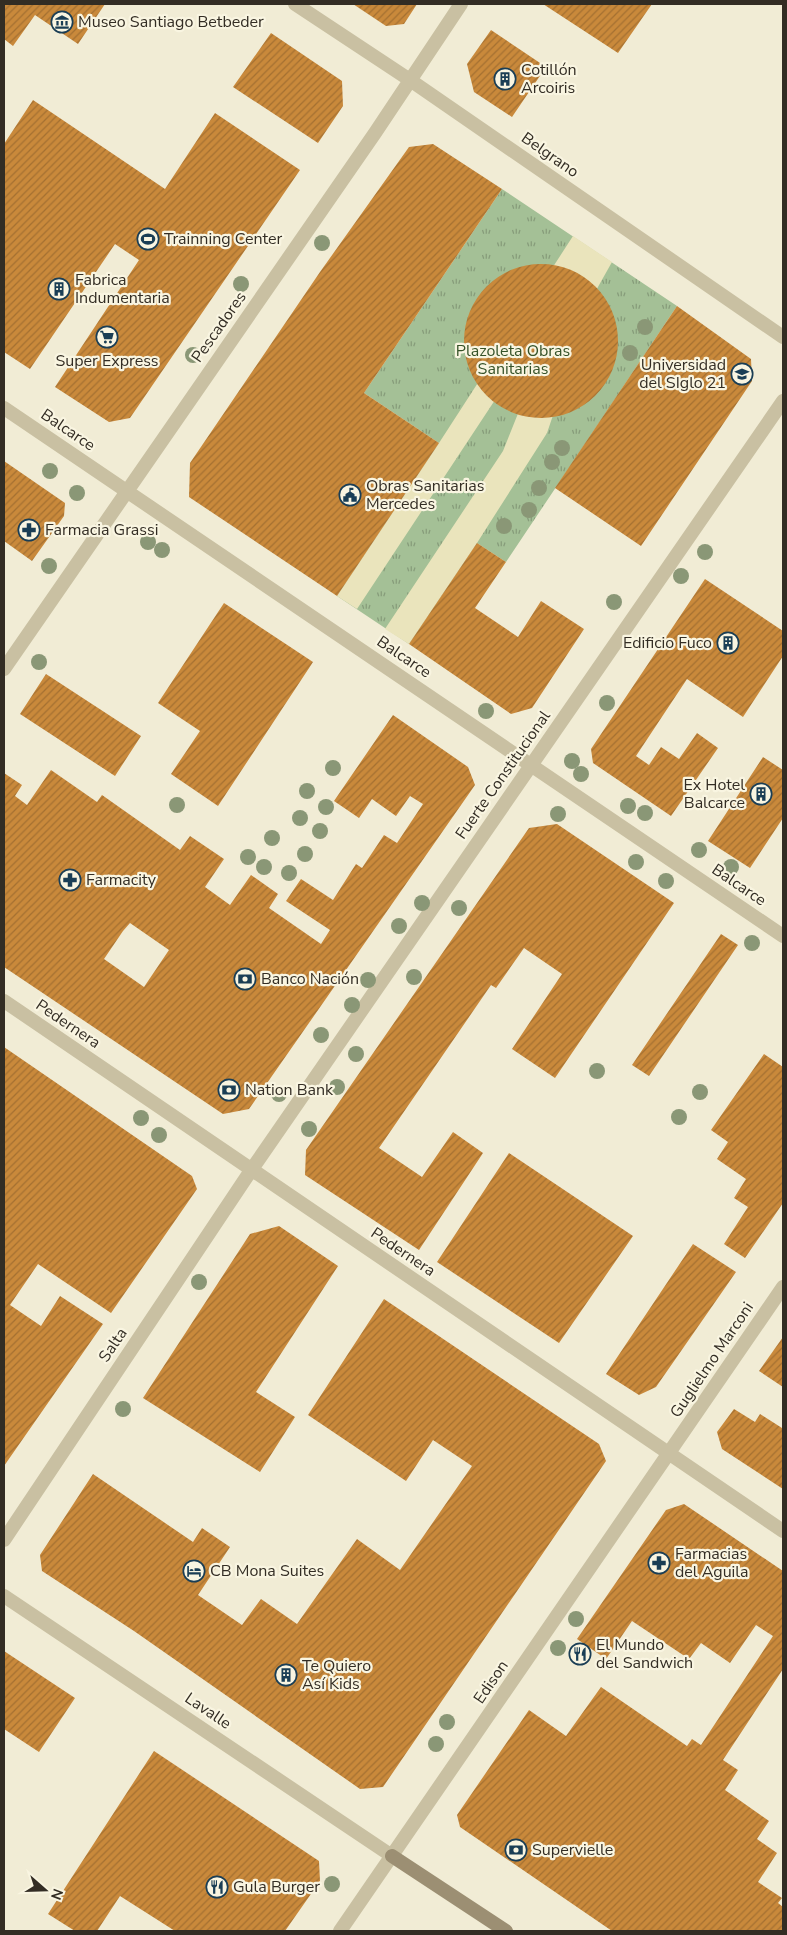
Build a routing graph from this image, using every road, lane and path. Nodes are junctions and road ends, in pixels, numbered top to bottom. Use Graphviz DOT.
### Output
graph roads {
  1 [pos="295,4"];
  2 [pos="461,4"];
  3 [pos="410,80"];
  4 [pos="783,337"];
  5 [pos="783,402"];
  6 [pos="4,408"];
  7 [pos="126,490"];
  8 [pos="4,668"];
  9 [pos="532,765"];
  10 [pos="783,936"];
  11 [pos="4,1001"];
  12 [pos="252,1169"];
  13 [pos="783,1287"];
  14 [pos="669,1453"];
  15 [pos="783,1531"];
  16 [pos="4,1540"];
  17 [pos="4,1596"];
  18 [pos="392,1856"];
  19 [pos="340,1931"];
  20 [pos="506,1931"];
  1 -- 3 [label="street, Belgrano"];
  2 -- 3 [label="street, Pescadores"];
  3 -- 4 [label="street, Belgrano"];
  3 -- 7 [label="street, Pescadores"];
  5 -- 9 [label="street, Fuerte Constitucional"];
  6 -- 7 [label="street, Balcarce"];
  7 -- 8 [label="street, Pescadores"];
  7 -- 9 [label="street, Balcarce"];
  9 -- 10 [label="street, Balcarce"];
  9 -- 12 [label="street, Fuerte Constitucional"];
  11 -- 12 [label="street, Pedernera"];
  12 -- 14 [label="street, Pedernera"];
  12 -- 16 [label="street, Salta"];
  13 -- 14 [label="street, Guglielmo Marconi"];
  14 -- 15 [label="street, Pedernera"];
  14 -- 18 [label="street, Edison"];
  17 -- 18 [label="street, Lavalle"];
  18 -- 19 [label="street, Edison"];
  18 -- 20 [label="main road"];
}
